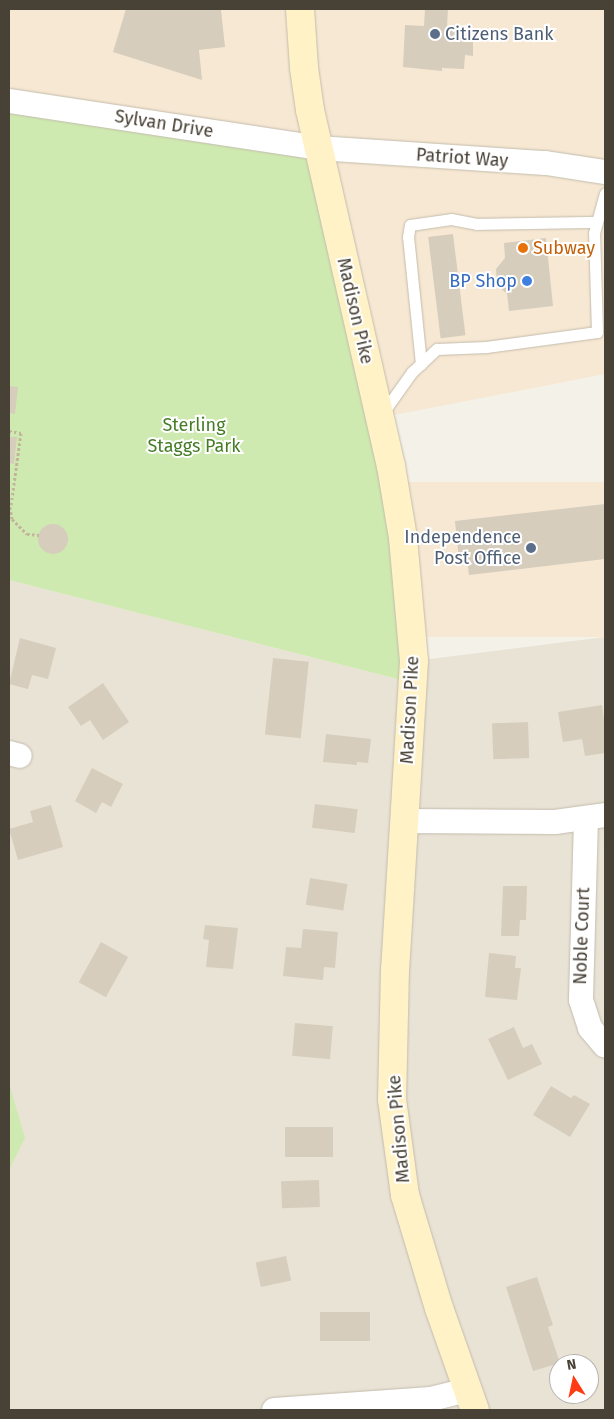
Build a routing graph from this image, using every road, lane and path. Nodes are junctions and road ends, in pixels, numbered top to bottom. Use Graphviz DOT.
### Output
graph roads {
  1 [pos="300,9"];
  2 [pos="9,101"];
  3 [pos="318,148"];
  4 [pos="605,172"];
  5 [pos="605,193"];
  6 [pos="597,222"];
  7 [pos="421,364"];
  8 [pos="380,418"];
  9 [pos="9,431"];
  10 [pos="10,504"];
  11 [pos="11,520"];
  12 [pos="39,535"];
  13 [pos="596,817"];
  14 [pos="404,821"];
  15 [pos="605,1046"];
  16 [pos="471,1400"];
  17 [pos="274,1410"];
  1 -- 3 [label="main road, Madison Pike"];
  2 -- 3 [label="street, Sylvan Drive"];
  3 -- 4 [label="street, Patriot Way"];
  3 -- 8 [label="main road, Madison Pike"];
  5 -- 6 [label="lane"];
  6 -- 7 [label="lane"];
  6 -- 7 [label="lane"];
  7 -- 8 [label="lane"];
  8 -- 14 [label="main road, Madison Pike"];
  9 -- 10 [label="path"];
  10 -- 11 [label="path"];
  11 -- 12 [label="path"];
  13 -- 14 [label="street"];
  13 -- 15 [label="street, Noble Court"];
  14 -- 16 [label="main road, Madison Pike"];
  16 -- 17 [label="street"];
}
